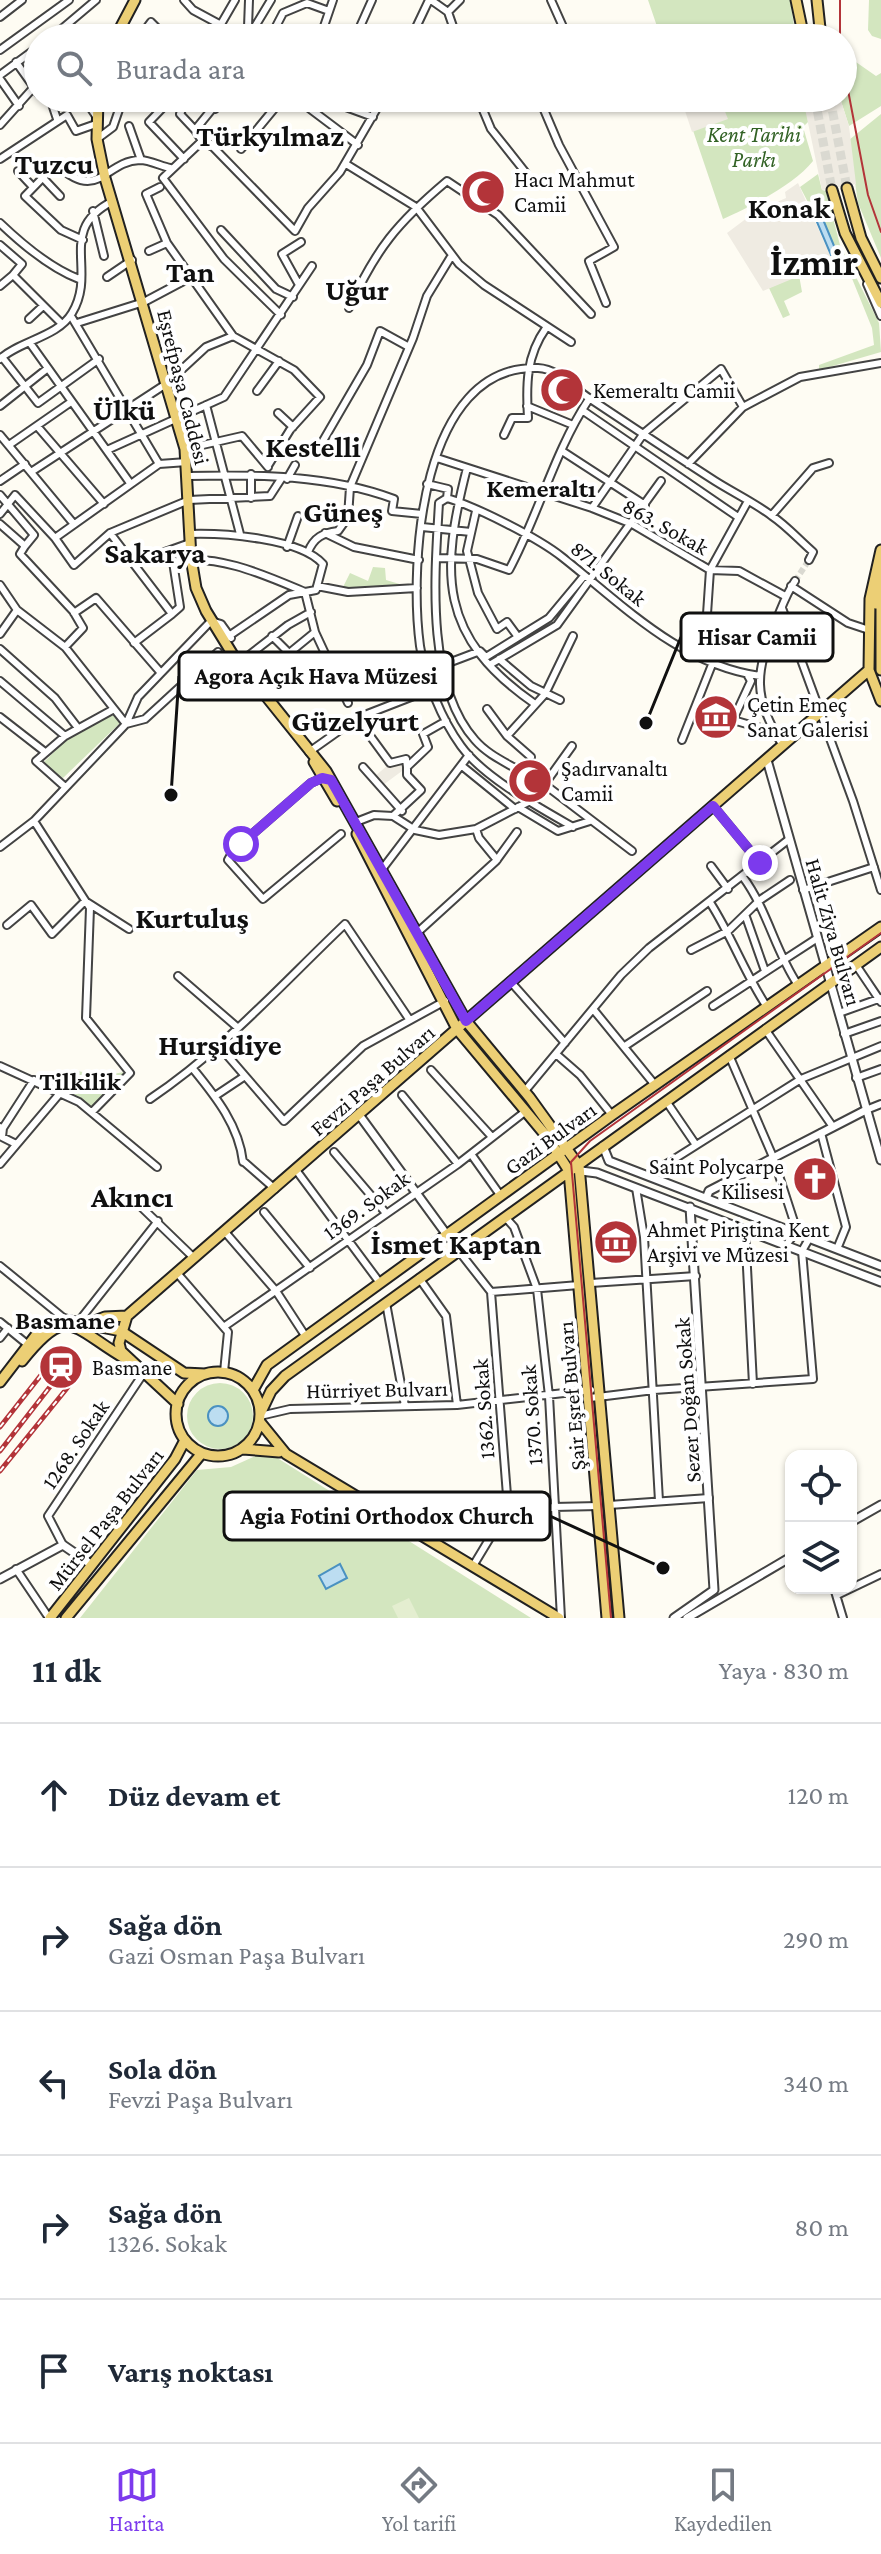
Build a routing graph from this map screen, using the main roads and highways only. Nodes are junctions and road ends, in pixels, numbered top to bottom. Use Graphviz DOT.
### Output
graph roads {
  1 [pos="135,0"];
  2 [pos="799,0"];
  3 [pos="817,0"];
  4 [pos="122,24"];
  5 [pos="801,24"];
  6 [pos="820,24"];
  7 [pos="97,112"];
  8 [pos="847,188"];
  9 [pos="832,190"];
  10 [pos="881,278"];
  11 [pos="881,303"];
  12 [pos="881,550"];
  13 [pos="881,573"];
  14 [pos="881,604"];
  15 [pos="881,669"];
  16 [pos="869,670"];
  17 [pos="879,696"];
  18 [pos="323,777"];
  19 [pos="881,927"];
  20 [pos="881,947"];
  21 [pos="466,1021"];
  22 [pos="457,1029"];
  23 [pos="564,1151"];
  24 [pos="580,1167"];
  25 [pos="569,1171"];
  26 [pos="127,1316"];
  27 [pos="82,1323"];
  28 [pos="121,1331"];
  29 [pos="129,1361"];
  30 [pos="205,1374"];
  31 [pos="0,1382"];
  32 [pos="0,1389"];
  33 [pos="253,1390"];
  34 [pos="595,1393"];
  35 [pos="178,1404"];
  36 [pos="260,1417"];
  37 [pos="185,1440"];
  38 [pos="241,1449"];
  39 [pos="202,1453"];
  40 [pos="286,1454"];
  41 [pos="604,1506"];
  42 [pos="50,1618"];
  43 [pos="66,1618"];
  44 [pos="560,1618"];
  45 [pos="607,1618"];
  46 [pos="619,1618"];
  1 -- 4 [label="main road"];
  2 -- 5 [label="main road"];
  3 -- 6 [label="main road"];
  7 -- 18 [label="main road, Eşrefpaşa Caddesi"];
  8 -- 10 [label="main road"];
  9 -- 11 [label="main road"];
  12 -- 16 [label="main road"];
  13 -- 17 [label="main road"];
  14 -- 15 [label="main road"];
  16 -- 17 [label="main road"];
  16 -- 21 [label="main road, Fevzi Paşa Bulvarı"];
  18 -- 21 [label="main road"];
  18 -- 22 [label="main road"];
  19 -- 23 [label="main road, Gazi Bulvarı"];
  20 -- 24 [label="main road, Gazi Bulvarı"];
  21 -- 22 [label="main road, Fevzi Paşa Bulvarı"];
  21 -- 23 [label="main road"];
  22 -- 23 [label="main road"];
  22 -- 26 [label="main road, Fevzi Paşa Bulvarı"];
  23 -- 24 [label="main road"];
  23 -- 25 [label="main road"];
  23 -- 33 [label="main road, Gazi Bulvarı"];
  24 -- 25 [label="main road"];
  24 -- 34 [label="main road"];
  25 -- 34 [label="main road, Şair Eşref Bulvarı"];
  25 -- 36 [label="main road, Gazi Bulvarı"];
  26 -- 27 [label="main road"];
  26 -- 28 [label="main road, Fevzi Paşa Bulvarı"];
  27 -- 28 [label="main road"];
  27 -- 31 [label="main road"];
  28 -- 29 [label="main road"];
  28 -- 30 [label="main road"];
  29 -- 32 [label="main road"];
  29 -- 35 [label="main road"];
  30 -- 33 [label="main road"];
  30 -- 35 [label="main road"];
  33 -- 36 [label="main road"];
  34 -- 41 [label="main road"];
  35 -- 37 [label="main road"];
  36 -- 38 [label="main road"];
  36 -- 40 [label="main road"];
  37 -- 39 [label="main road"];
  37 -- 42 [label="main road, Mürsel Paşa Bulvarı"];
  38 -- 39 [label="main road"];
  38 -- 40 [label="main road"];
  39 -- 43 [label="main road, Mürsel Paşa Bulvarı"];
  40 -- 44 [label="main road"];
  41 -- 45 [label="main road"];
  41 -- 46 [label="main road"];
}
